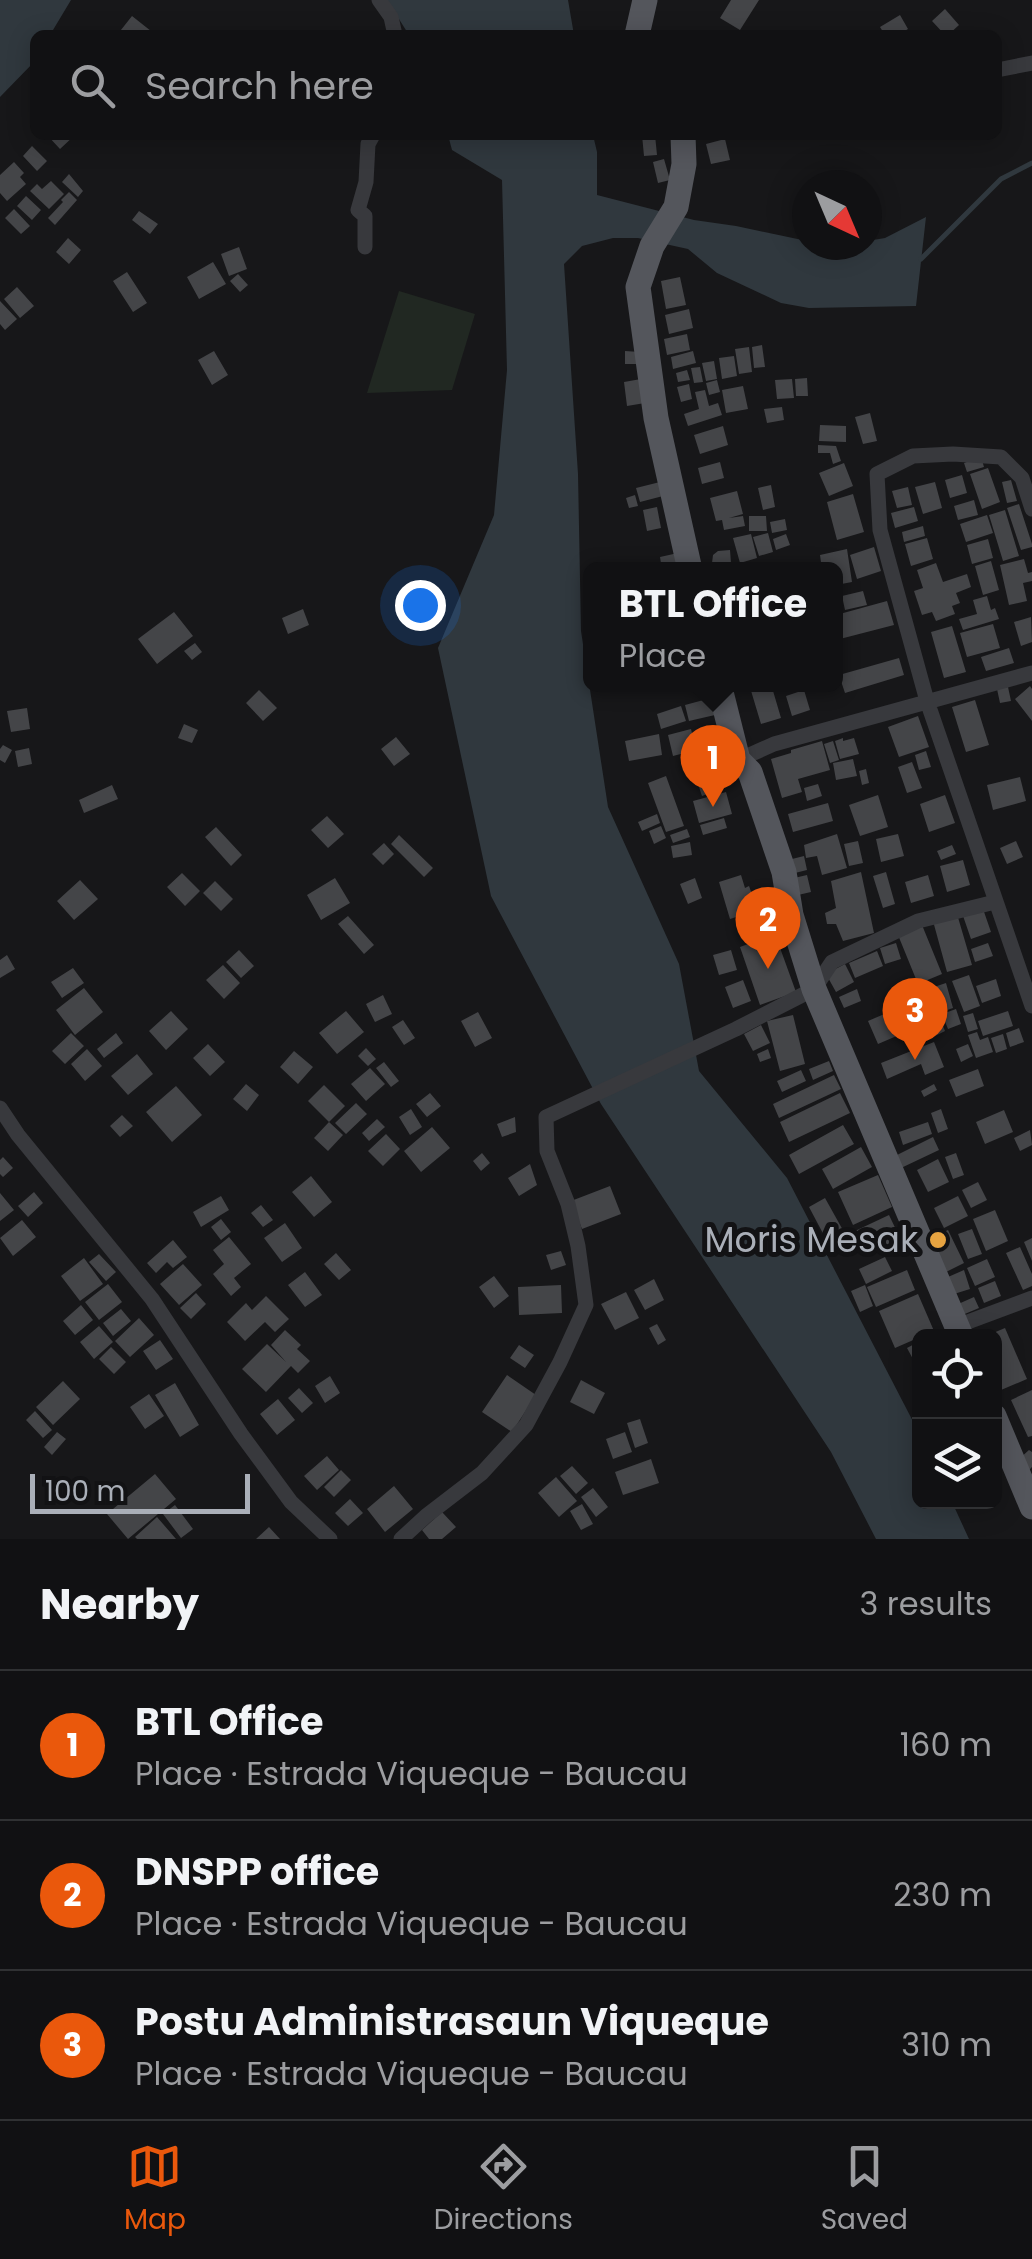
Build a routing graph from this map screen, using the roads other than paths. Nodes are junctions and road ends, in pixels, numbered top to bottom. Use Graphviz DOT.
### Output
graph roads {
  1 [pos="379,0"];
  2 [pos="644,0"];
  3 [pos="393,30"];
  4 [pos="638,30"];
  5 [pos="1032,63"];
  6 [pos="1002,69"];
  7 [pos="370,140"];
  8 [pos="683,140"];
  9 [pos="365,248"];
  10 [pos="1032,510"];
  11 [pos="688,562"];
  12 [pos="1032,673"];
  13 [pos="721,692"];
  14 [pos="928,701"];
  15 [pos="738,760"];
  16 [pos="995,902"];
  17 [pos="814,989"];
  18 [pos="1032,1006"];
  19 [pos="0,1108"];
  20 [pos="1032,1298"];
  21 [pos="958,1329"];
  22 [pos="963,1329"];
  23 [pos="995,1419"];
  24 [pos="1032,1506"];
  25 [pos="330,1539"];
  26 [pos="401,1539"];
  1 -- 3 [label="street"];
  2 -- 4 [label="main road"];
  5 -- 6 [label="street"];
  7 -- 9 [label="street"];
  8 -- 11 [label="main road"];
  10 -- 14 [label="street"];
  12 -- 14 [label="street"];
  13 -- 15 [label="main road"];
  14 -- 15 [label="street"];
  14 -- 16 [label="street"];
  15 -- 17 [label="main road"];
  16 -- 17 [label="street"];
  16 -- 18 [label="street"];
  17 -- 21 [label="main road"];
  17 -- 26 [label="street"];
  19 -- 25 [label="street"];
  20 -- 22 [label="street"];
  23 -- 24 [label="main road"];
}
